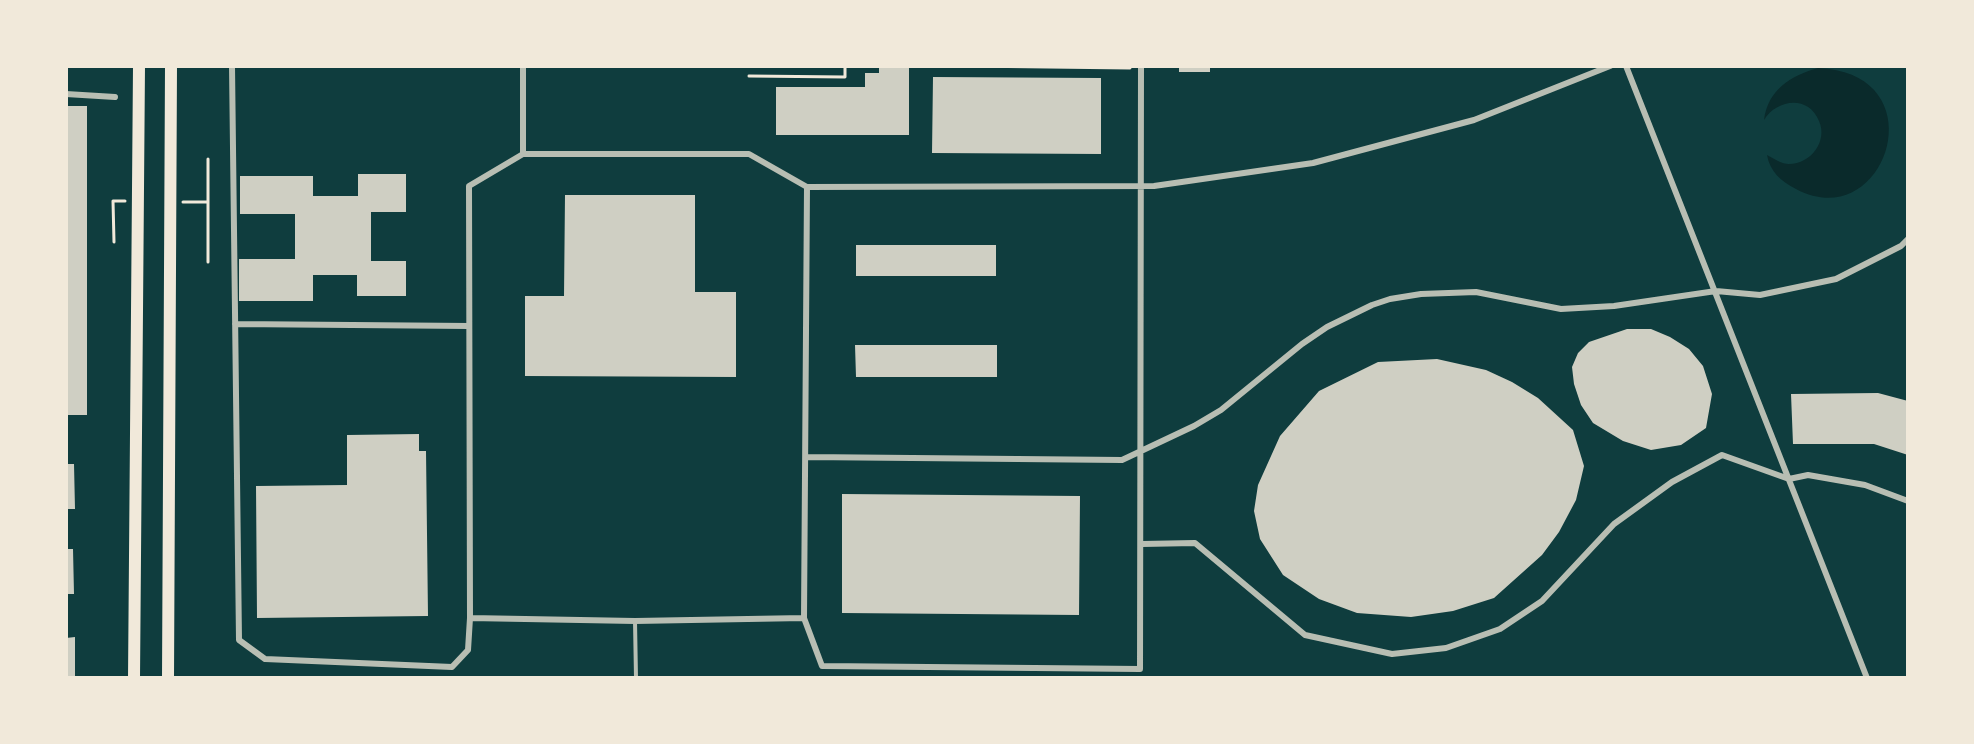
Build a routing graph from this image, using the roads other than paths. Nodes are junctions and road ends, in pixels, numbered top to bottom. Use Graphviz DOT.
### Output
graph roads {
  1 [pos="139,66"];
  2 [pos="171,66"];
  3 [pos="232,66"];
  4 [pos="523,66"];
  5 [pos="1610,66"];
  6 [pos="1626,66"];
  7 [pos="1141,67"];
  8 [pos="66,94"];
  9 [pos="115,97"];
  10 [pos="524,154"];
  11 [pos="1141,186"];
  12 [pos="807,187"];
  13 [pos="1908,239"];
  14 [pos="1716,291"];
  15 [pos="235,324"];
  16 [pos="470,326"];
  17 [pos="1142,450"];
  18 [pos="807,457"];
  19 [pos="1790,480"];
  20 [pos="1908,501"];
  21 [pos="1142,544"];
  22 [pos="470,618"];
  23 [pos="804,618"];
  24 [pos="635,621"];
  25 [pos="134,678"];
  26 [pos="168,678"];
  27 [pos="636,678"];
  28 [pos="1867,678"];
  1 -- 25 [label="main road"];
  2 -- 26 [label="main road"];
  3 -- 15 [label="street"];
  4 -- 10 [label="street"];
  5 -- 11 [label="street"];
  6 -- 14 [label="street"];
  7 -- 11 [label="street"];
  8 -- 9 [label="street"];
  10 -- 12 [label="street"];
  10 -- 16 [label="street"];
  11 -- 12 [label="street"];
  11 -- 17 [label="street"];
  12 -- 18 [label="street"];
  13 -- 14 [label="street"];
  14 -- 17 [label="street"];
  14 -- 19 [label="street"];
  15 -- 16 [label="street"];
  15 -- 22 [label="street"];
  16 -- 22 [label="street"];
  17 -- 18 [label="street"];
  17 -- 21 [label="street"];
  18 -- 23 [label="street"];
  19 -- 20 [label="street"];
  19 -- 21 [label="street"];
  19 -- 28 [label="street"];
  21 -- 23 [label="street"];
  22 -- 24 [label="street"];
  23 -- 24 [label="street"];
  24 -- 27 [label="lane"];
}
